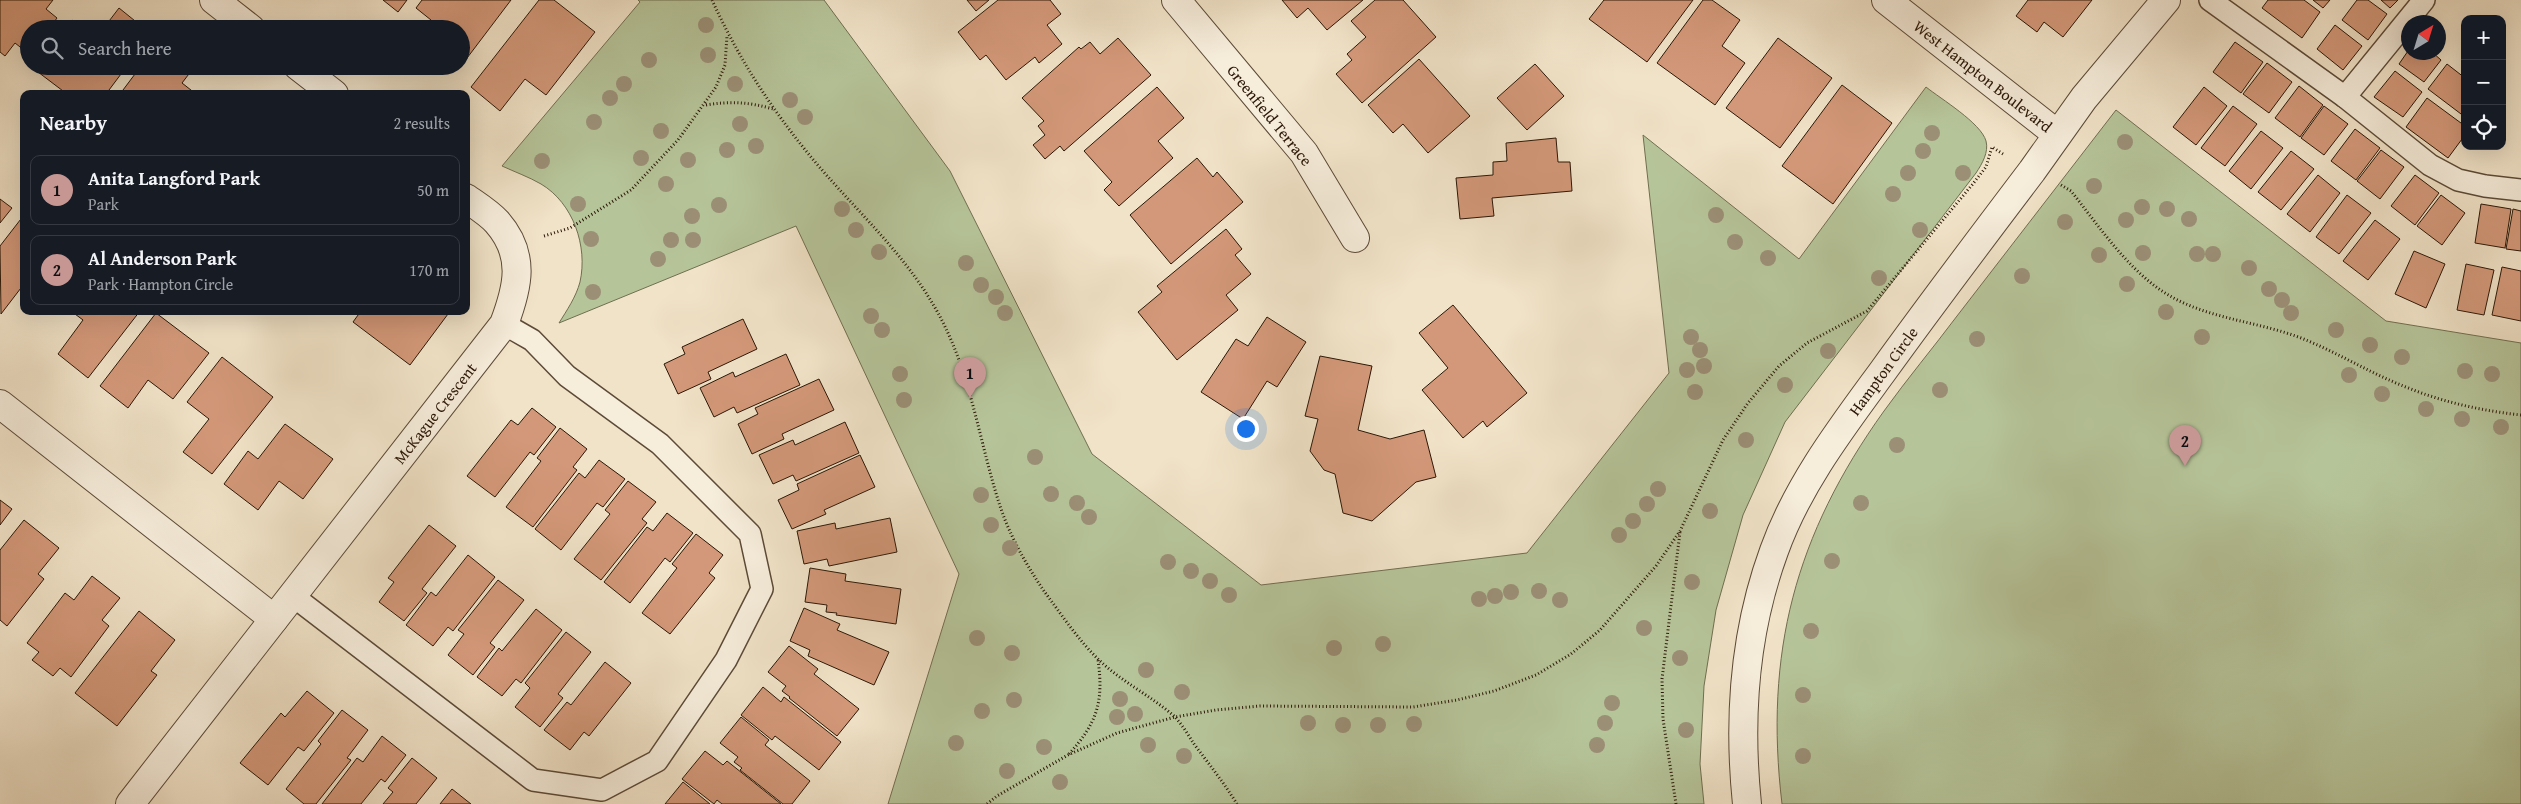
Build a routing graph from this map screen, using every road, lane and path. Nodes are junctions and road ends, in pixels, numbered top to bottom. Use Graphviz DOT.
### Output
graph roads {
  1 [pos="214,0"];
  2 [pos="712,0"];
  3 [pos="1176,0"];
  4 [pos="1886,0"];
  5 [pos="2166,0"];
  6 [pos="2210,0"];
  7 [pos="2424,0"];
  8 [pos="239,20"];
  9 [pos="727,34"];
  10 [pos="310,75"];
  11 [pos="329,90"];
  12 [pos="2345,97"];
  13 [pos="705,105"];
  14 [pos="773,108"];
  15 [pos="2057,134"];
  16 [pos="2032,171"];
  17 [pos="2521,190"];
  18 [pos="470,201"];
  19 [pos="570,228"];
  20 [pos="1354,238"];
  21 [pos="504,324"];
  22 [pos="0,404"];
  23 [pos="2521,415"];
  24 [pos="1680,531"];
  25 [pos="293,596"];
  26 [pos="274,619"];
  27 [pos="1098,659"];
  28 [pos="1175,717"];
  29 [pos="1068,756"];
  30 [pos="130,804"];
  31 [pos="987,804"];
  32 [pos="1237,804"];
  33 [pos="1676,804"];
  34 [pos="1747,804"];
  1 -- 8 [label="street"];
  2 -- 9 [label="path"];
  3 -- 20 [label="street, Greenfield Terrace"];
  4 -- 15 [label="street, West Hampton Boulevard"];
  5 -- 15 [label="street, Hampton Circle"];
  6 -- 12 [label="lane"];
  7 -- 12 [label="lane"];
  9 -- 13 [label="path"];
  9 -- 14 [label="path"];
  10 -- 11 [label="street"];
  12 -- 17 [label="lane"];
  13 -- 14 [label="path"];
  13 -- 19 [label="path"];
  14 -- 27 [label="path"];
  15 -- 16 [label="street, Hampton Circle"];
  16 -- 23 [label="path"];
  16 -- 24 [label="path"];
  16 -- 34 [label="street, Hampton Circle"];
  18 -- 21 [label="street, McKague Crescent"];
  21 -- 25 [label="street, McKague Crescent"];
  21 -- 25 [label="lane"];
  22 -- 26 [label="street"];
  24 -- 28 [label="path"];
  24 -- 33 [label="path"];
  25 -- 26 [label="street, McKague Crescent"];
  26 -- 30 [label="street, McKague Crescent"];
  27 -- 28 [label="path"];
  27 -- 29 [label="path"];
  28 -- 29 [label="path"];
  28 -- 32 [label="path"];
  29 -- 31 [label="path"];
}
